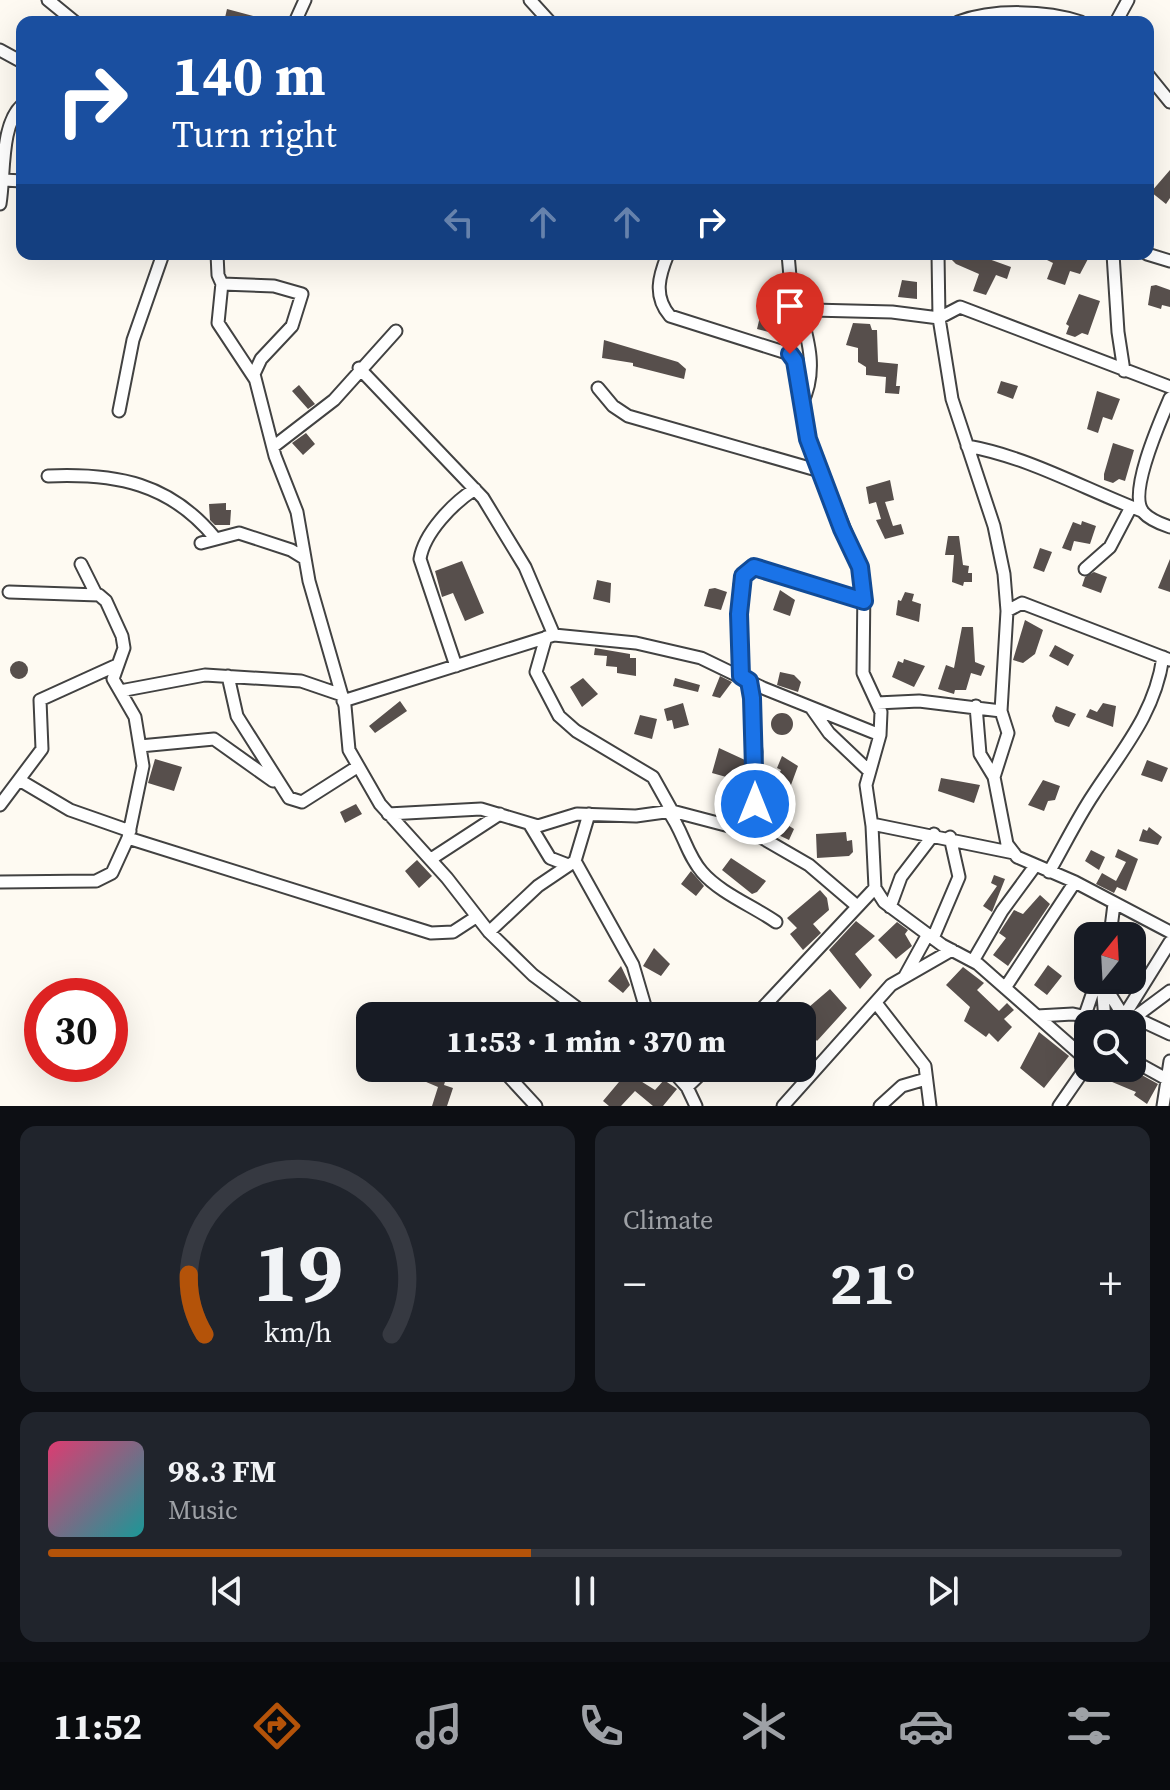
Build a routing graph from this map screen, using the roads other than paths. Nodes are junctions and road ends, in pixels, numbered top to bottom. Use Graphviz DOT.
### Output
graph roads {
  1 [pos="48,0"];
  2 [pos="530,0"];
  3 [pos="68,16"];
  4 [pos="545,16"];
  5 [pos="974,16"];
  6 [pos="1064,16"];
  7 [pos="1154,82"];
  8 [pos="1170,102"];
  9 [pos="16,116"];
  10 [pos="4,180"];
  11 [pos="16,181"];
  12 [pos="0,204"];
  13 [pos="161,260"];
  14 [pos="217,260"];
  15 [pos="666,260"];
  16 [pos="789,260"];
  17 [pos="938,260"];
  18 [pos="1114,260"];
  19 [pos="222,283"];
  20 [pos="799,306"];
  21 [pos="939,318"];
  22 [pos="396,331"];
  23 [pos="359,368"];
  24 [pos="1124,371"];
  25 [pos="255,379"];
  26 [pos="1170,387"];
  27 [pos="598,388"];
  28 [pos="1170,398"];
  29 [pos="801,403"];
  30 [pos="119,411"];
  31 [pos="967,446"];
  32 [pos="273,447"];
  33 [pos="820,471"];
  34 [pos="48,476"];
  35 [pos="475,489"];
  36 [pos="1137,509"];
  37 [pos="1170,527"];
  38 [pos="215,538"];
  39 [pos="201,543"];
  40 [pos="304,558"];
  41 [pos="81,564"];
  42 [pos="1085,569"];
  43 [pos="9,592"];
  44 [pos="96,594"];
  45 [pos="864,601"];
  46 [pos="1007,611"];
  47 [pos="550,636"];
  48 [pos="1168,658"];
  49 [pos="117,665"];
  50 [pos="456,666"];
  51 [pos="228,676"];
  52 [pos="745,678"];
  53 [pos="120,691"];
  54 [pos="342,698"];
  55 [pos="877,703"];
  56 [pos="976,706"];
  57 [pos="812,709"];
  58 [pos="1001,711"];
  59 [pos="880,735"];
  60 [pos="140,746"];
  61 [pos="357,767"];
  62 [pos="869,771"];
  63 [pos="994,777"];
  64 [pos="21,781"];
  65 [pos="281,787"];
  66 [pos="0,805"];
  67 [pos="670,811"];
  68 [pos="388,814"];
  69 [pos="500,814"];
  70 [pos="589,814"];
  71 [pos="872,824"];
  72 [pos="530,825"];
  73 [pos="752,832"];
  74 [pos="934,834"];
  75 [pos="129,835"];
  76 [pos="950,837"];
  77 [pos="1014,853"];
  78 [pos="431,859"];
  79 [pos="572,863"];
  80 [pos="1035,866"];
  81 [pos="1049,872"];
  82 [pos="0,882"];
  83 [pos="1075,882"];
  84 [pos="875,888"];
  85 [pos="1114,904"];
  86 [pos="857,906"];
  87 [pos="890,907"];
  88 [pos="476,917"];
  89 [pos="776,922"];
  90 [pos="1112,922"];
  91 [pos="489,932"];
  92 [pos="1170,932"];
  93 [pos="930,936"];
  94 [pos="1170,942"];
  95 [pos="952,950"];
  96 [pos="973,961"];
  97 [pos="904,978"];
  98 [pos="1005,988"];
  99 [pos="1170,991"];
  100 [pos="1110,994"];
  101 [pos="569,1002"];
  102 [pos="644,1002"];
  103 [pos="768,1002"];
  104 [pos="876,1003"];
  105 [pos="1123,1010"];
  106 [pos="1131,1010"];
  107 [pos="1138,1010"];
  108 [pos="1074,1014"];
  109 [pos="1037,1016"];
  110 [pos="1146,1024"];
  111 [pos="1170,1034"];
  112 [pos="1074,1049"];
  113 [pos="1170,1061"];
  114 [pos="1146,1068"];
  115 [pos="926,1079"];
  116 [pos="1168,1080"];
  117 [pos="514,1082"];
  118 [pos="683,1082"];
  119 [pos="692,1082"];
  120 [pos="1075,1082"];
  121 [pos="687,1087"];
  122 [pos="536,1106"];
  123 [pos="696,1106"];
  124 [pos="783,1106"];
  125 [pos="880,1106"];
  126 [pos="930,1106"];
  127 [pos="1059,1106"];
  128 [pos="1163,1106"];
  1 -- 3 [label="street"];
  2 -- 4 [label="street"];
  5 -- 6 [label="street"];
  7 -- 8 [label="street"];
  9 -- 10 [label="street"];
  10 -- 11 [label="street"];
  10 -- 12 [label="street"];
  13 -- 30 [label="street"];
  14 -- 19 [label="street"];
  15 -- 29 [label="street"];
  16 -- 20 [label="street"];
  17 -- 21 [label="street"];
  18 -- 24 [label="street"];
  19 -- 25 [label="street"];
  19 -- 25 [label="street"];
  20 -- 21 [label="street"];
  20 -- 29 [label="street"];
  21 -- 24 [label="street"];
  21 -- 31 [label="street"];
  22 -- 23 [label="street"];
  23 -- 32 [label="street"];
  23 -- 35 [label="street"];
  24 -- 26 [label="street"];
  25 -- 32 [label="street"];
  27 -- 33 [label="street"];
  28 -- 36 [label="street"];
  29 -- 33 [label="street"];
  31 -- 36 [label="street"];
  31 -- 46 [label="street"];
  32 -- 40 [label="street"];
  33 -- 45 [label="street"];
  34 -- 38 [label="street"];
  35 -- 47 [label="street"];
  35 -- 50 [label="street"];
  36 -- 37 [label="street"];
  36 -- 42 [label="street"];
  38 -- 39 [label="street"];
  38 -- 40 [label="street"];
  40 -- 54 [label="street"];
  41 -- 44 [label="street"];
  43 -- 44 [label="street"];
  44 -- 49 [label="street"];
  45 -- 52 [label="street"];
  45 -- 55 [label="street"];
  46 -- 48 [label="street"];
  46 -- 58 [label="street"];
  47 -- 50 [label="street"];
  47 -- 52 [label="street"];
  47 -- 67 [label="street"];
  48 -- 81 [label="street"];
  49 -- 53 [label="street"];
  49 -- 64 [label="street"];
  50 -- 54 [label="street"];
  51 -- 53 [label="street"];
  51 -- 54 [label="street"];
  51 -- 65 [label="street"];
  52 -- 57 [label="street"];
  52 -- 73 [label="street"];
  53 -- 60 [label="street"];
  54 -- 61 [label="street"];
  55 -- 56 [label="street"];
  55 -- 59 [label="street"];
  56 -- 58 [label="street"];
  56 -- 63 [label="street"];
  57 -- 59 [label="street"];
  57 -- 62 [label="street"];
  58 -- 63 [label="street"];
  59 -- 62 [label="street"];
  60 -- 65 [label="street"];
  60 -- 75 [label="street"];
  61 -- 65 [label="street"];
  61 -- 68 [label="street"];
  62 -- 71 [label="street"];
  63 -- 77 [label="street"];
  64 -- 66 [label="street"];
  64 -- 75 [label="street"];
  67 -- 70 [label="street"];
  67 -- 73 [label="street"];
  67 -- 89 [label="street"];
  68 -- 69 [label="street"];
  68 -- 78 [label="street"];
  69 -- 72 [label="street"];
  69 -- 78 [label="street"];
  70 -- 72 [label="street"];
  70 -- 79 [label="street"];
  71 -- 74 [label="street"];
  71 -- 84 [label="street"];
  72 -- 79 [label="street"];
  73 -- 86 [label="street"];
  74 -- 76 [label="street"];
  74 -- 87 [label="street"];
  75 -- 82 [label="street"];
  75 -- 88 [label="street"];
  76 -- 77 [label="street"];
  76 -- 93 [label="street"];
  77 -- 80 [label="street"];
  78 -- 88 [label="street"];
  79 -- 91 [label="street"];
  79 -- 102 [label="street"];
  80 -- 81 [label="street"];
  80 -- 96 [label="street"];
  81 -- 83 [label="street"];
  83 -- 85 [label="street"];
  83 -- 98 [label="street"];
  84 -- 86 [label="street"];
  84 -- 87 [label="street"];
  85 -- 90 [label="street"];
  85 -- 92 [label="street"];
  86 -- 103 [label="street"];
  87 -- 93 [label="street"];
  88 -- 91 [label="street"];
  91 -- 101 [label="street"];
  93 -- 95 [label="street"];
  93 -- 97 [label="street"];
  94 -- 106 [label="street"];
  95 -- 96 [label="street"];
  95 -- 97 [label="street"];
  96 -- 98 [label="street"];
  97 -- 104 [label="street"];
  98 -- 109 [label="street"];
  99 -- 107 [label="street"];
  100 -- 105 [label="street"];
  104 -- 115 [label="street"];
  104 -- 124 [label="street"];
  108 -- 109 [label="street"];
  109 -- 112 [label="street"];
  110 -- 111 [label="street"];
  113 -- 116 [label="street"];
  114 -- 116 [label="street"];
  115 -- 125 [label="street"];
  115 -- 126 [label="street"];
  116 -- 128 [label="street"];
  117 -- 122 [label="street"];
  118 -- 121 [label="street"];
  119 -- 121 [label="street"];
  120 -- 127 [label="street"];
  121 -- 123 [label="street"];
}
